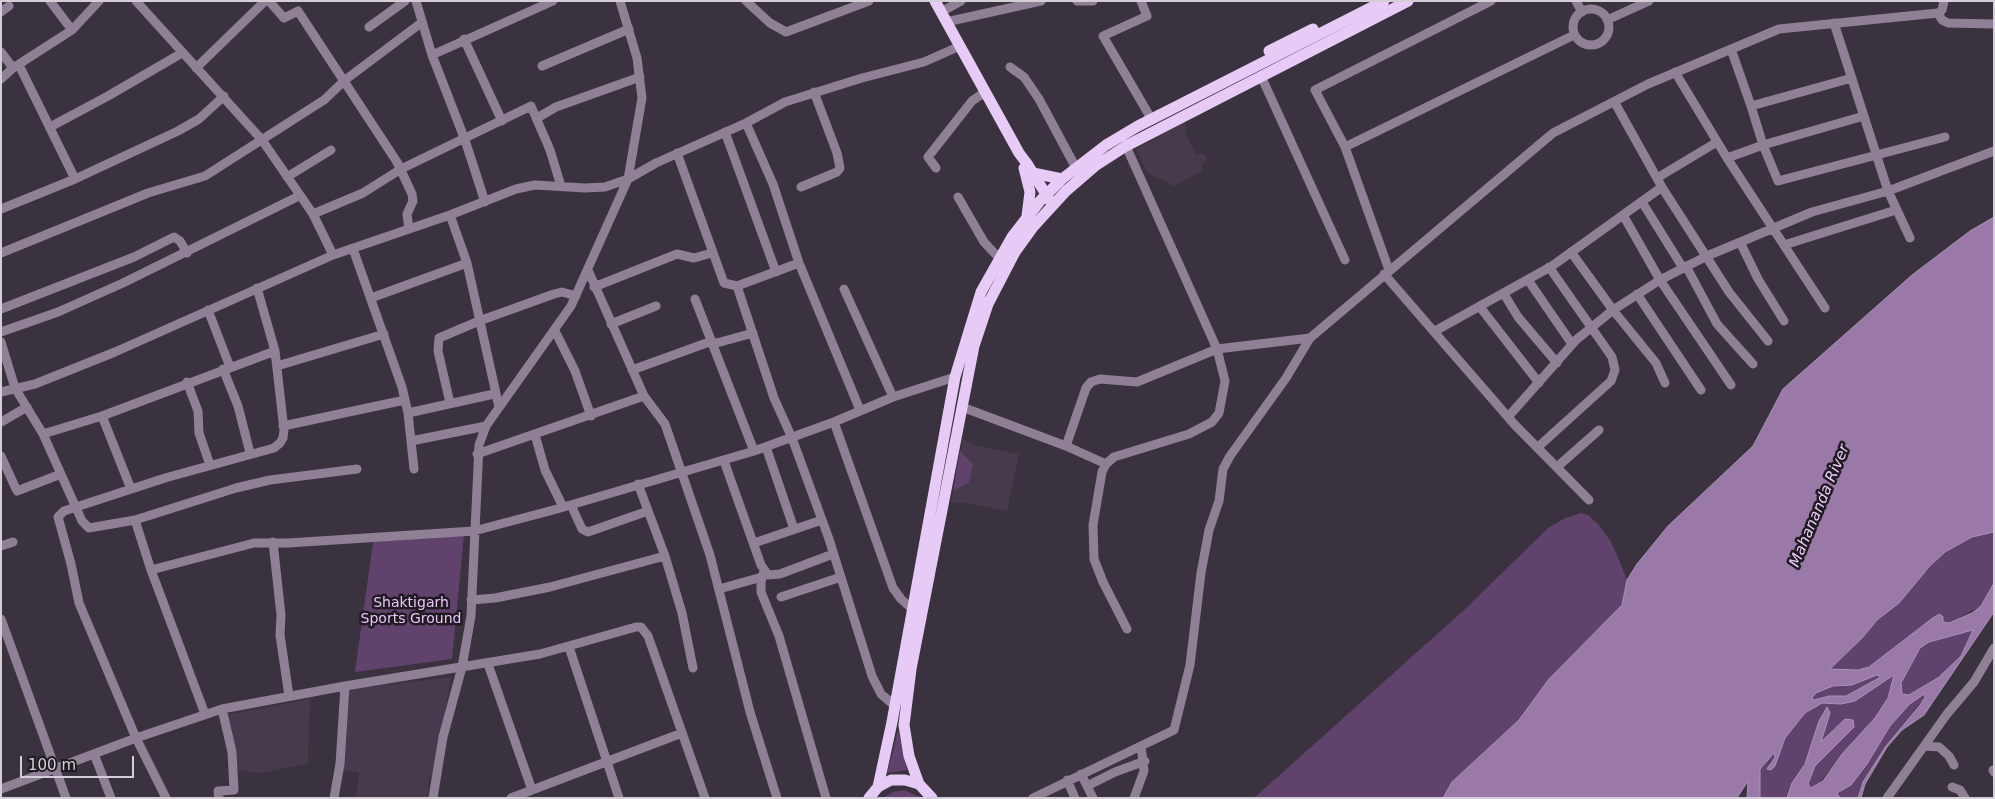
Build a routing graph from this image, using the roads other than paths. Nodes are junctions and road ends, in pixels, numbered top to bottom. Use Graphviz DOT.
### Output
graph roads {
  1 [pos="50,1"];
  2 [pos="99,1"];
  3 [pos="136,1"];
  4 [pos="265,1"];
  5 [pos="269,1"];
  6 [pos="405,1"];
  7 [pos="416,1"];
  8 [pos="554,1"];
  9 [pos="620,1"];
  10 [pos="746,1"];
  11 [pos="868,1"];
  12 [pos="935,1"];
  13 [pos="960,1"];
  14 [pos="1041,1"];
  15 [pos="1077,1"];
  16 [pos="1094,1"];
  17 [pos="1141,1"];
  18 [pos="1408,1"];
  19 [pos="1491,1"];
  20 [pos="1576,1"];
  21 [pos="1649,1"];
  22 [pos="1944,1"];
  23 [pos="1380,4"];
  24 [pos="9,6"];
  25 [pos="1,12"];
  26 [pos="1582,12"];
  27 [pos="1938,13"];
  28 [pos="944,17"];
  29 [pos="1607,20"];
  30 [pos="421,23"];
  31 [pos="1834,24"];
  32 [pos="1994,24"];
  33 [pos="369,27"];
  34 [pos="629,29"];
  35 [pos="72,30"];
  36 [pos="1574,35"];
  37 [pos="464,40"];
  38 [pos="960,46"];
  39 [pos="1731,49"];
  40 [pos="1,52"];
  41 [pos="182,53"];
  42 [pos="432,55"];
  43 [pos="16,66"];
  44 [pos="542,66"];
  45 [pos="1010,66"];
  46 [pos="196,68"];
  47 [pos="1675,72"];
  48 [pos="1261,76"];
  49 [pos="640,77"];
  50 [pos="1,78"];
  51 [pos="1852,78"];
  52 [pos="345,80"];
  53 [pos="814,92"];
  54 [pos="985,92"];
  55 [pos="224,96"];
  56 [pos="1617,100"];
  57 [pos="1752,106"];
  58 [pos="1864,116"];
  59 [pos="537,118"];
  60 [pos="1152,120"];
  61 [pos="502,121"];
  62 [pos="746,123"];
  63 [pos="50,127"];
  64 [pos="725,132"];
  65 [pos="1945,137"];
  66 [pos="262,140"];
  67 [pos="465,140"];
  68 [pos="1717,142"];
  69 [pos="1763,145"];
  70 [pos="1126,146"];
  71 [pos="1346,148"];
  72 [pos="331,150"];
  73 [pos="1994,151"];
  74 [pos="677,153"];
  75 [pos="1876,156"];
  76 [pos="1727,158"];
  77 [pos="936,168"];
  78 [pos="1076,168"];
  79 [pos="401,170"];
  80 [pos="1029,170"];
  81 [pos="286,177"];
  82 [pos="75,179"];
  83 [pos="628,179"];
  84 [pos="1062,179"];
  85 [pos="1659,182"];
  86 [pos="561,186"];
  87 [pos="801,187"];
  88 [pos="1888,191"];
  89 [pos="299,196"];
  90 [pos="958,197"];
  91 [pos="485,202"];
  92 [pos="1642,202"];
  93 [pos="1046,203"];
  94 [pos="2,206"];
  95 [pos="1896,210"];
  96 [pos="313,214"];
  97 [pos="450,215"];
  98 [pos="1623,215"];
  99 [pos="1026,217"];
  100 [pos="1772,227"];
  101 [pos="409,229"];
  102 [pos="1910,238"];
  103 [pos="1740,242"];
  104 [pos="1784,245"];
  105 [pos="353,249"];
  106 [pos="1571,252"];
  107 [pos="1,253"];
  108 [pos="187,253"];
  109 [pos="712,253"];
  110 [pos="333,255"];
  111 [pos="1707,256"];
  112 [pos="999,258"];
  113 [pos="1345,260"];
  114 [pos="467,263"];
  115 [pos="799,263"];
  116 [pos="1684,267"];
  117 [pos="1549,268"];
  118 [pos="588,270"];
  119 [pos="776,272"];
  120 [pos="1387,272"];
  121 [pos="1528,280"];
  122 [pos="1660,280"];
  123 [pos="737,286"];
  124 [pos="594,287"];
  125 [pos="257,288"];
  126 [pos="844,289"];
  127 [pos="1504,294"];
  128 [pos="1637,294"];
  129 [pos="576,296"];
  130 [pos="371,298"];
  131 [pos="695,299"];
  132 [pos="656,306"];
  133 [pos="1480,307"];
  134 [pos="1825,308"];
  135 [pos="1,309"];
  136 [pos="208,310"];
  137 [pos="1612,310"];
  138 [pos="479,321"];
  139 [pos="1784,321"];
  140 [pos="611,324"];
  141 [pos="1591,326"];
  142 [pos="554,331"];
  143 [pos="1435,331"];
  144 [pos="1,332"];
  145 [pos="753,333"];
  146 [pos="384,334"];
  147 [pos="1310,338"];
  148 [pos="1768,341"];
  149 [pos="1,342"];
  150 [pos="712,342"];
  151 [pos="1572,344"];
  152 [pos="1217,349"];
  153 [pos="275,351"];
  154 [pos="1557,363"];
  155 [pos="1753,364"];
  156 [pos="277,366"];
  157 [pos="227,368"];
  158 [pos="632,370"];
  159 [pos="955,377"];
  160 [pos="187,382"];
  161 [pos="1540,383"];
  162 [pos="1665,383"];
  163 [pos="1731,385"];
  164 [pos="15,388"];
  165 [pos="1701,390"];
  166 [pos="1,392"];
  167 [pos="494,394"];
  168 [pos="644,396"];
  169 [pos="893,397"];
  170 [pos="406,400"];
  171 [pos="450,403"];
  172 [pos="27,407"];
  173 [pos="499,407"];
  174 [pos="962,407"];
  175 [pos="860,410"];
  176 [pos="408,413"];
  177 [pos="102,416"];
  178 [pos="591,416"];
  179 [pos="1508,417"];
  180 [pos="1,422"];
  181 [pos="834,422"];
  182 [pos="283,426"];
  183 [pos="486,426"];
  184 [pos="1599,430"];
  185 [pos="43,434"];
  186 [pos="534,435"];
  187 [pos="792,438"];
  188 [pos="411,440"];
  189 [pos="1066,446"];
  190 [pos="766,447"];
  191 [pos="1538,447"];
  192 [pos="754,451"];
  193 [pos="250,453"];
  194 [pos="477,454"];
  195 [pos="1,456"];
  196 [pos="724,460"];
  197 [pos="1106,464"];
  198 [pos="210,465"];
  199 [pos="1557,467"];
  200 [pos="357,468"];
  201 [pos="414,469"];
  202 [pos="682,472"];
  203 [pos="61,474"];
  204 [pos="638,484"];
  205 [pos="131,489"];
  206 [pos="1589,500"];
  207 [pos="567,506"];
  208 [pos="76,508"];
  209 [pos="648,511"];
  210 [pos="135,520"];
  211 [pos="822,520"];
  212 [pos="794,529"];
  213 [pos="474,530"];
  214 [pos="13,542"];
  215 [pos="273,542"];
  216 [pos="754,543"];
  217 [pos="1,546"];
  218 [pos="833,554"];
  219 [pos="665,556"];
  220 [pos="151,570"];
  221 [pos="763,574"];
  222 [pos="841,577"];
  223 [pos="719,589"];
  224 [pos="781,597"];
  225 [pos="470,600"];
  226 [pos="911,608"];
  227 [pos="1,619"];
  228 [pos="1127,629"];
  229 [pos="569,647"];
  230 [pos="1994,648"];
  231 [pos="488,664"];
  232 [pos="462,667"];
  233 [pos="693,668"];
  234 [pos="345,686"];
  235 [pos="289,696"];
  236 [pos="895,706"];
  237 [pos="222,709"];
  238 [pos="205,714"];
  239 [pos="682,733"];
  240 [pos="136,738"];
  241 [pos="1141,746"];
  242 [pos="1924,746"];
  243 [pos="94,754"];
  244 [pos="1145,761"];
  245 [pos="606,763"];
  246 [pos="1954,765"];
  247 [pos="56,768"];
  248 [pos="1080,774"];
  249 [pos="1067,780"];
  250 [pos="919,784"];
  251 [pos="1087,786"];
  252 [pos="878,787"];
  253 [pos="1952,787"];
  254 [pos="1,789"];
  255 [pos="532,790"];
  256 [pos="932,796"];
  257 [pos="1036,797"];
  258 [pos="66,798"];
  259 [pos="111,798"];
  260 [pos="166,798"];
  261 [pos="219,798"];
  262 [pos="334,798"];
  263 [pos="433,798"];
  264 [pos="511,798"];
  265 [pos="619,798"];
  266 [pos="705,798"];
  267 [pos="777,798"];
  268 [pos="826,798"];
  269 [pos="869,798"];
  270 [pos="1075,798"];
  271 [pos="1093,798"];
  272 [pos="1134,798"];
  273 [pos="1887,798"];
  274 [pos="1965,798"];
  1 -- 35 [label="street"];
  2 -- 35 [label="street"];
  3 -- 41 [label="street"];
  4 -- 46 [label="street"];
  5 -- 52 [label="street"];
  6 -- 33 [label="street"];
  7 -- 30 [label="street"];
  8 -- 37 [label="street"];
  9 -- 34 [label="street"];
  10 -- 11 [label="street"];
  12 -- 28 [label="main road"];
  13 -- 28 [label="street"];
  14 -- 28 [label="street"];
  15 -- 16 [label="street"];
  17 -- 60 [label="street"];
  18 -- 48 [label="main road"];
  19 -- 71 [label="street"];
  20 -- 26 [label="street"];
  21 -- 29 [label="street"];
  22 -- 27 [label="street"];
  23 -- 60 [label="main road"];
  24 -- 25 [label="street"];
  26 -- 29 [label="street"];
  26 -- 36 [label="street"];
  27 -- 31 [label="street"];
  27 -- 32 [label="street"];
  28 -- 38 [label="main road"];
  29 -- 36 [label="street"];
  30 -- 42 [label="street"];
  30 -- 52 [label="street"];
  31 -- 39 [label="street"];
  31 -- 51 [label="street"];
  34 -- 44 [label="street"];
  34 -- 49 [label="street"];
  35 -- 43 [label="street"];
  36 -- 71 [label="street"];
  37 -- 42 [label="street"];
  37 -- 61 [label="street"];
  38 -- 53 [label="street"];
  38 -- 54 [label="main road"];
  39 -- 47 [label="street"];
  39 -- 57 [label="street"];
  40 -- 43 [label="street"];
  41 -- 46 [label="street"];
  41 -- 63 [label="street"];
  42 -- 67 [label="street"];
  43 -- 50 [label="street"];
  43 -- 63 [label="street"];
  45 -- 78 [label="street"];
  46 -- 55 [label="street"];
  47 -- 56 [label="street"];
  47 -- 68 [label="street"];
  48 -- 70 [label="main road"];
  48 -- 113 [label="street"];
  49 -- 59 [label="street"];
  49 -- 83 [label="street"];
  51 -- 57 [label="street"];
  51 -- 58 [label="street"];
  52 -- 66 [label="street"];
  52 -- 79 [label="street"];
  53 -- 62 [label="street"];
  53 -- 87 [label="street"];
  54 -- 77 [label="street"];
  54 -- 80 [label="main road"];
  55 -- 66 [label="street"];
  55 -- 82 [label="street"];
  56 -- 85 [label="street"];
  56 -- 120 [label="street"];
  57 -- 69 [label="street"];
  58 -- 69 [label="street"];
  58 -- 75 [label="street"];
  59 -- 61 [label="street"];
  59 -- 86 [label="street"];
  60 -- 78 [label="main road"];
  61 -- 67 [label="street"];
  62 -- 64 [label="street"];
  62 -- 115 [label="street"];
  63 -- 82 [label="street"];
  64 -- 74 [label="street"];
  64 -- 119 [label="street"];
  65 -- 75 [label="street"];
  66 -- 81 [label="street"];
  66 -- 107 [label="street"];
  67 -- 79 [label="street"];
  67 -- 91 [label="street"];
  68 -- 76 [label="street"];
  68 -- 85 [label="street"];
  69 -- 75 [label="street"];
  69 -- 76 [label="street"];
  70 -- 93 [label="main road"];
  70 -- 152 [label="street"];
  71 -- 120 [label="street"];
  72 -- 81 [label="street"];
  73 -- 88 [label="street"];
  74 -- 83 [label="street"];
  74 -- 109 [label="street"];
  75 -- 88 [label="street"];
  76 -- 100 [label="street"];
  78 -- 84 [label="main road"];
  79 -- 96 [label="street"];
  79 -- 101 [label="street"];
  80 -- 84 [label="main road"];
  80 -- 93 [label="main road"];
  80 -- 99 [label="main road"];
  81 -- 89 [label="street"];
  82 -- 94 [label="street"];
  83 -- 86 [label="street"];
  83 -- 118 [label="street"];
  84 -- 93 [label="main road"];
  85 -- 92 [label="street"];
  85 -- 111 [label="street"];
  86 -- 91 [label="street"];
  88 -- 95 [label="street"];
  88 -- 100 [label="street"];
  89 -- 96 [label="street"];
  89 -- 108 [label="street"];
  90 -- 112 [label="street"];
  91 -- 97 [label="street"];
  92 -- 98 [label="street"];
  92 -- 116 [label="street"];
  93 -- 99 [label="main road"];
  93 -- 174 [label="main road"];
  95 -- 102 [label="street"];
  95 -- 104 [label="street"];
  96 -- 110 [label="street"];
  97 -- 101 [label="street"];
  97 -- 114 [label="street"];
  98 -- 106 [label="street"];
  98 -- 122 [label="street"];
  99 -- 112 [label="main road"];
  100 -- 103 [label="street"];
  100 -- 104 [label="street"];
  101 -- 105 [label="street"];
  103 -- 111 [label="street"];
  103 -- 139 [label="street"];
  104 -- 134 [label="street"];
  105 -- 110 [label="street"];
  105 -- 130 [label="street"];
  106 -- 117 [label="street"];
  106 -- 137 [label="street"];
  108 -- 135 [label="street"];
  108 -- 144 [label="street"];
  109 -- 123 [label="street"];
  109 -- 124 [label="street"];
  110 -- 125 [label="street"];
  111 -- 116 [label="street"];
  111 -- 148 [label="street"];
  112 -- 159 [label="main road"];
  114 -- 130 [label="street"];
  114 -- 138 [label="street"];
  115 -- 119 [label="street"];
  115 -- 175 [label="street"];
  116 -- 122 [label="street"];
  116 -- 155 [label="street"];
  117 -- 121 [label="street"];
  117 -- 141 [label="street"];
  118 -- 124 [label="street"];
  118 -- 129 [label="street"];
  119 -- 123 [label="street"];
  120 -- 143 [label="street"];
  120 -- 147 [label="street"];
  121 -- 127 [label="street"];
  121 -- 151 [label="street"];
  122 -- 128 [label="street"];
  122 -- 163 [label="street"];
  123 -- 145 [label="street"];
  124 -- 140 [label="street"];
  125 -- 136 [label="street"];
  125 -- 153 [label="street"];
  126 -- 169 [label="street"];
  127 -- 133 [label="street"];
  127 -- 154 [label="street"];
  128 -- 137 [label="street"];
  128 -- 165 [label="street"];
  129 -- 138 [label="street"];
  129 -- 142 [label="street"];
  130 -- 146 [label="street"];
  131 -- 150 [label="street"];
  132 -- 140 [label="street"];
  133 -- 143 [label="street"];
  133 -- 161 [label="street"];
  136 -- 157 [label="street"];
  136 -- 164 [label="street"];
  137 -- 141 [label="street"];
  137 -- 162 [label="street"];
  138 -- 167 [label="street"];
  138 -- 171 [label="street"];
  140 -- 158 [label="street"];
  141 -- 151 [label="street"];
  141 -- 191 [label="street"];
  142 -- 173 [label="street"];
  142 -- 178 [label="street"];
  143 -- 179 [label="street"];
  145 -- 150 [label="street"];
  145 -- 187 [label="street"];
  146 -- 156 [label="street"];
  146 -- 170 [label="street"];
  147 -- 152 [label="street"];
  147 -- 241 [label="street"];
  149 -- 164 [label="street"];
  150 -- 158 [label="street"];
  150 -- 192 [label="street"];
  151 -- 154 [label="street"];
  152 -- 189 [label="street"];
  152 -- 197 [label="street"];
  153 -- 156 [label="street"];
  153 -- 157 [label="street"];
  154 -- 161 [label="street"];
  156 -- 182 [label="street"];
  157 -- 160 [label="street"];
  157 -- 193 [label="street"];
  158 -- 168 [label="street"];
  159 -- 169 [label="street"];
  159 -- 226 [label="main road"];
  160 -- 177 [label="street"];
  160 -- 198 [label="street"];
  161 -- 179 [label="street"];
  164 -- 166 [label="street"];
  164 -- 172 [label="street"];
  167 -- 171 [label="street"];
  167 -- 173 [label="street"];
  168 -- 178 [label="street"];
  168 -- 202 [label="street"];
  169 -- 175 [label="street"];
  170 -- 176 [label="street"];
  170 -- 182 [label="street"];
  171 -- 176 [label="street"];
  172 -- 180 [label="street"];
  172 -- 185 [label="street"];
  173 -- 183 [label="street"];
  174 -- 189 [label="street"];
  174 -- 250 [label="main road"];
  175 -- 181 [label="street"];
  176 -- 188 [label="street"];
  177 -- 185 [label="street"];
  177 -- 205 [label="street"];
  178 -- 186 [label="street"];
  179 -- 191 [label="street"];
  181 -- 187 [label="street"];
  181 -- 226 [label="street"];
  182 -- 193 [label="street"];
  183 -- 188 [label="street"];
  183 -- 194 [label="street"];
  184 -- 199 [label="street"];
  185 -- 203 [label="street"];
  186 -- 194 [label="street"];
  186 -- 207 [label="street"];
  187 -- 190 [label="street"];
  187 -- 211 [label="street"];
  188 -- 201 [label="street"];
  189 -- 197 [label="street"];
  190 -- 192 [label="street"];
  190 -- 212 [label="street"];
  191 -- 199 [label="street"];
  192 -- 196 [label="street"];
  193 -- 198 [label="street"];
  194 -- 213 [label="street"];
  195 -- 203 [label="street"];
  196 -- 202 [label="street"];
  196 -- 216 [label="street"];
  197 -- 228 [label="street"];
  198 -- 205 [label="street"];
  199 -- 206 [label="street"];
  200 -- 210 [label="street"];
  202 -- 204 [label="street"];
  202 -- 223 [label="street"];
  203 -- 208 [label="street"];
  204 -- 207 [label="street"];
  204 -- 209 [label="street"];
  205 -- 208 [label="street"];
  207 -- 209 [label="street"];
  207 -- 213 [label="street"];
  208 -- 210 [label="street"];
  208 -- 240 [label="street"];
  209 -- 219 [label="street"];
  210 -- 220 [label="street"];
  211 -- 212 [label="street"];
  211 -- 218 [label="street"];
  212 -- 216 [label="street"];
  213 -- 215 [label="street"];
  213 -- 225 [label="street"];
  214 -- 217 [label="street"];
  215 -- 220 [label="street"];
  215 -- 235 [label="street"];
  216 -- 221 [label="street"];
  218 -- 221 [label="street"];
  218 -- 222 [label="street"];
  219 -- 225 [label="street"];
  219 -- 233 [label="street"];
  220 -- 238 [label="street"];
  221 -- 223 [label="street"];
  221 -- 268 [label="street"];
  222 -- 224 [label="street"];
  222 -- 236 [label="street"];
  223 -- 267 [label="street"];
  225 -- 232 [label="street"];
  226 -- 236 [label="main road"];
  227 -- 247 [label="street"];
  229 -- 231 [label="street"];
  229 -- 239 [label="street"];
  229 -- 245 [label="street"];
  230 -- 242 [label="street"];
  231 -- 232 [label="street"];
  231 -- 255 [label="street"];
  232 -- 234 [label="street"];
  232 -- 263 [label="street"];
  234 -- 235 [label="street"];
  234 -- 262 [label="street"];
  235 -- 237 [label="street"];
  236 -- 252 [label="main road"];
  237 -- 238 [label="street"];
  237 -- 261 [label="street"];
  238 -- 240 [label="street"];
  239 -- 245 [label="street"];
  239 -- 266 [label="street"];
  240 -- 243 [label="street"];
  240 -- 260 [label="street"];
  241 -- 244 [label="street"];
  241 -- 248 [label="street"];
  242 -- 246 [label="street"];
  242 -- 273 [label="street"];
  243 -- 247 [label="street"];
  243 -- 259 [label="street"];
  244 -- 251 [label="street"];
  244 -- 272 [label="street"];
  245 -- 255 [label="street"];
  245 -- 265 [label="street"];
  247 -- 254 [label="street"];
  247 -- 258 [label="street"];
  248 -- 249 [label="street"];
  248 -- 251 [label="street"];
  249 -- 257 [label="street"];
  249 -- 270 [label="street"];
  250 -- 252 [label="main road"];
  250 -- 256 [label="main road"];
  251 -- 271 [label="street"];
  252 -- 269 [label="main road"];
  253 -- 274 [label="street"];
  255 -- 264 [label="street"];
}
